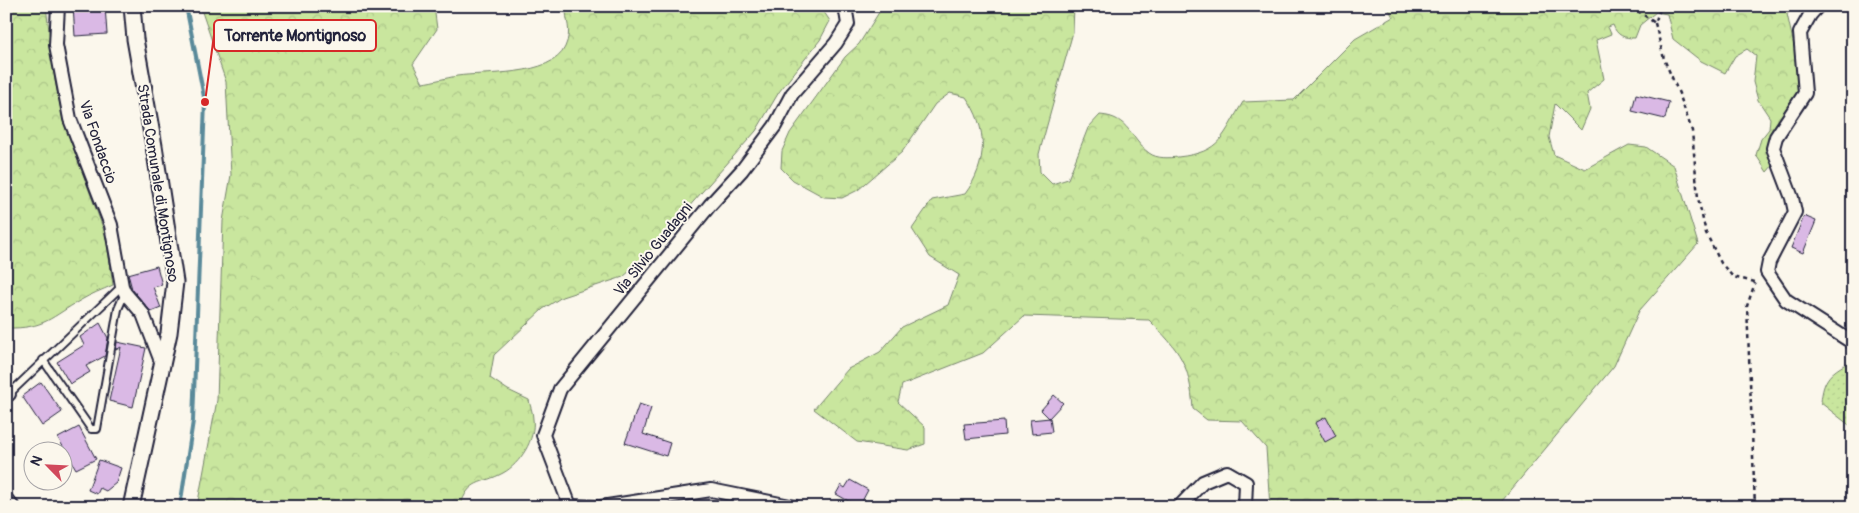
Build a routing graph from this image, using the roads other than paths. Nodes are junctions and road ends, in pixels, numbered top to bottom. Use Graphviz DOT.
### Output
graph roads {
  1 [pos="58,6"];
  2 [pos="132,6"];
  3 [pos="845,6"];
  4 [pos="1818,6"];
  5 [pos="123,289"];
  6 [pos="1853,343"];
  7 [pos="43,360"];
  8 [pos="162,364"];
  9 [pos="7,393"];
  10 [pos="6,499"];
  11 [pos="13,507"];
  12 [pos="131,507"];
  13 [pos="596,507"];
  14 [pos="601,507"];
  15 [pos="795,507"];
  16 [pos="1179,507"];
  17 [pos="1245,507"];
  1 -- 5 [label="street, Via Fondaccio"];
  2 -- 8 [label="street, Strada Comunale di Montignoso"];
  3 -- 13 [label="street, Via Silvio Guadagni"];
  4 -- 6 [label="street"];
  5 -- 7 [label="lane"];
  5 -- 7 [label="lane"];
  5 -- 8 [label="street"];
  7 -- 9 [label="lane"];
  8 -- 12 [label="street, Strada Comunale di Montignoso"];
  10 -- 11 [label="street"];
  14 -- 15 [label="street"];
  16 -- 17 [label="street"];
}
